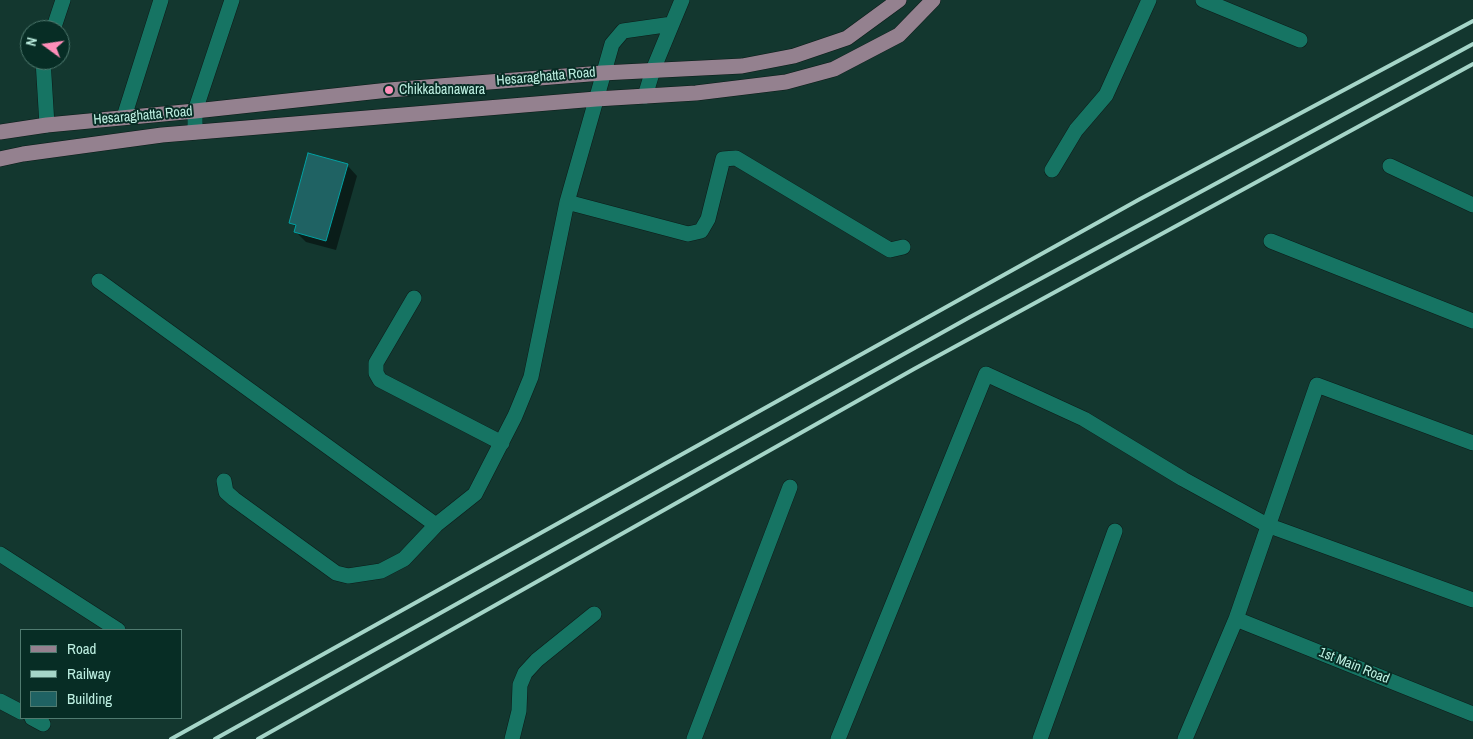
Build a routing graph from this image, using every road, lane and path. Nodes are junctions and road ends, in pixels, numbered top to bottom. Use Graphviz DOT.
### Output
graph roads {
  1 [pos="63,0"];
  2 [pos="161,0"];
  3 [pos="232,0"];
  4 [pos="682,0"];
  5 [pos="899,0"];
  6 [pos="933,0"];
  7 [pos="1149,0"];
  8 [pos="1203,0"];
  9 [pos="56,20"];
  10 [pos="672,24"];
  11 [pos="1300,40"];
  12 [pos="44,70"];
  13 [pos="652,70"];
  14 [pos="602,73"];
  15 [pos="646,96"];
  16 [pos="596,99"];
  17 [pos="195,111"];
  18 [pos="124,117"];
  19 [pos="47,125"];
  20 [pos="0,132"];
  21 [pos="195,132"];
  22 [pos="0,159"];
  23 [pos="1390,166"];
  24 [pos="1052,170"];
  25 [pos="567,202"];
  26 [pos="1473,204"];
  27 [pos="1271,241"];
  28 [pos="903,247"];
  29 [pos="98,281"];
  30 [pos="414,298"];
  31 [pos="1473,321"];
  32 [pos="502,443"];
  33 [pos="1473,443"];
  34 [pos="224,481"];
  35 [pos="790,488"];
  36 [pos="436,525"];
  37 [pos="1268,525"];
  38 [pos="1115,531"];
  39 [pos="0,554"];
  40 [pos="1473,600"];
  41 [pos="594,614"];
  42 [pos="1236,619"];
  43 [pos="116,629"];
  44 [pos="0,701"];
  45 [pos="20,711"];
  46 [pos="1473,714"];
  47 [pos="512,739"];
  48 [pos="694,739"];
  49 [pos="838,739"];
  50 [pos="1040,739"];
  51 [pos="1185,739"];
  1 -- 9 [label="street"];
  2 -- 18 [label="street"];
  3 -- 17 [label="street"];
  4 -- 10 [label="street"];
  5 -- 13 [label="main road, Hesaraghatta Road"];
  6 -- 15 [label="main road"];
  7 -- 24 [label="street"];
  8 -- 11 [label="street"];
  10 -- 13 [label="street"];
  10 -- 14 [label="street"];
  12 -- 19 [label="street"];
  13 -- 14 [label="main road, Hesaraghatta Road"];
  13 -- 15 [label="street"];
  14 -- 16 [label="street"];
  14 -- 17 [label="main road, Hesaraghatta Road"];
  15 -- 16 [label="main road"];
  16 -- 21 [label="main road"];
  16 -- 25 [label="street"];
  17 -- 18 [label="main road, Hesaraghatta Road"];
  17 -- 21 [label="street"];
  18 -- 19 [label="main road, Hesaraghatta Road"];
  19 -- 20 [label="main road, Hesaraghatta Road"];
  21 -- 22 [label="main road"];
  23 -- 26 [label="street"];
  25 -- 28 [label="street"];
  25 -- 32 [label="street"];
  27 -- 31 [label="street"];
  29 -- 36 [label="street"];
  30 -- 32 [label="street"];
  32 -- 36 [label="street"];
  33 -- 37 [label="street"];
  34 -- 36 [label="street"];
  35 -- 48 [label="street"];
  37 -- 40 [label="street"];
  37 -- 42 [label="street"];
  37 -- 49 [label="street"];
  38 -- 50 [label="street"];
  39 -- 43 [label="street"];
  41 -- 47 [label="street"];
  42 -- 46 [label="street, 1st Main Road"];
  42 -- 51 [label="street"];
  44 -- 45 [label="street"];
}
